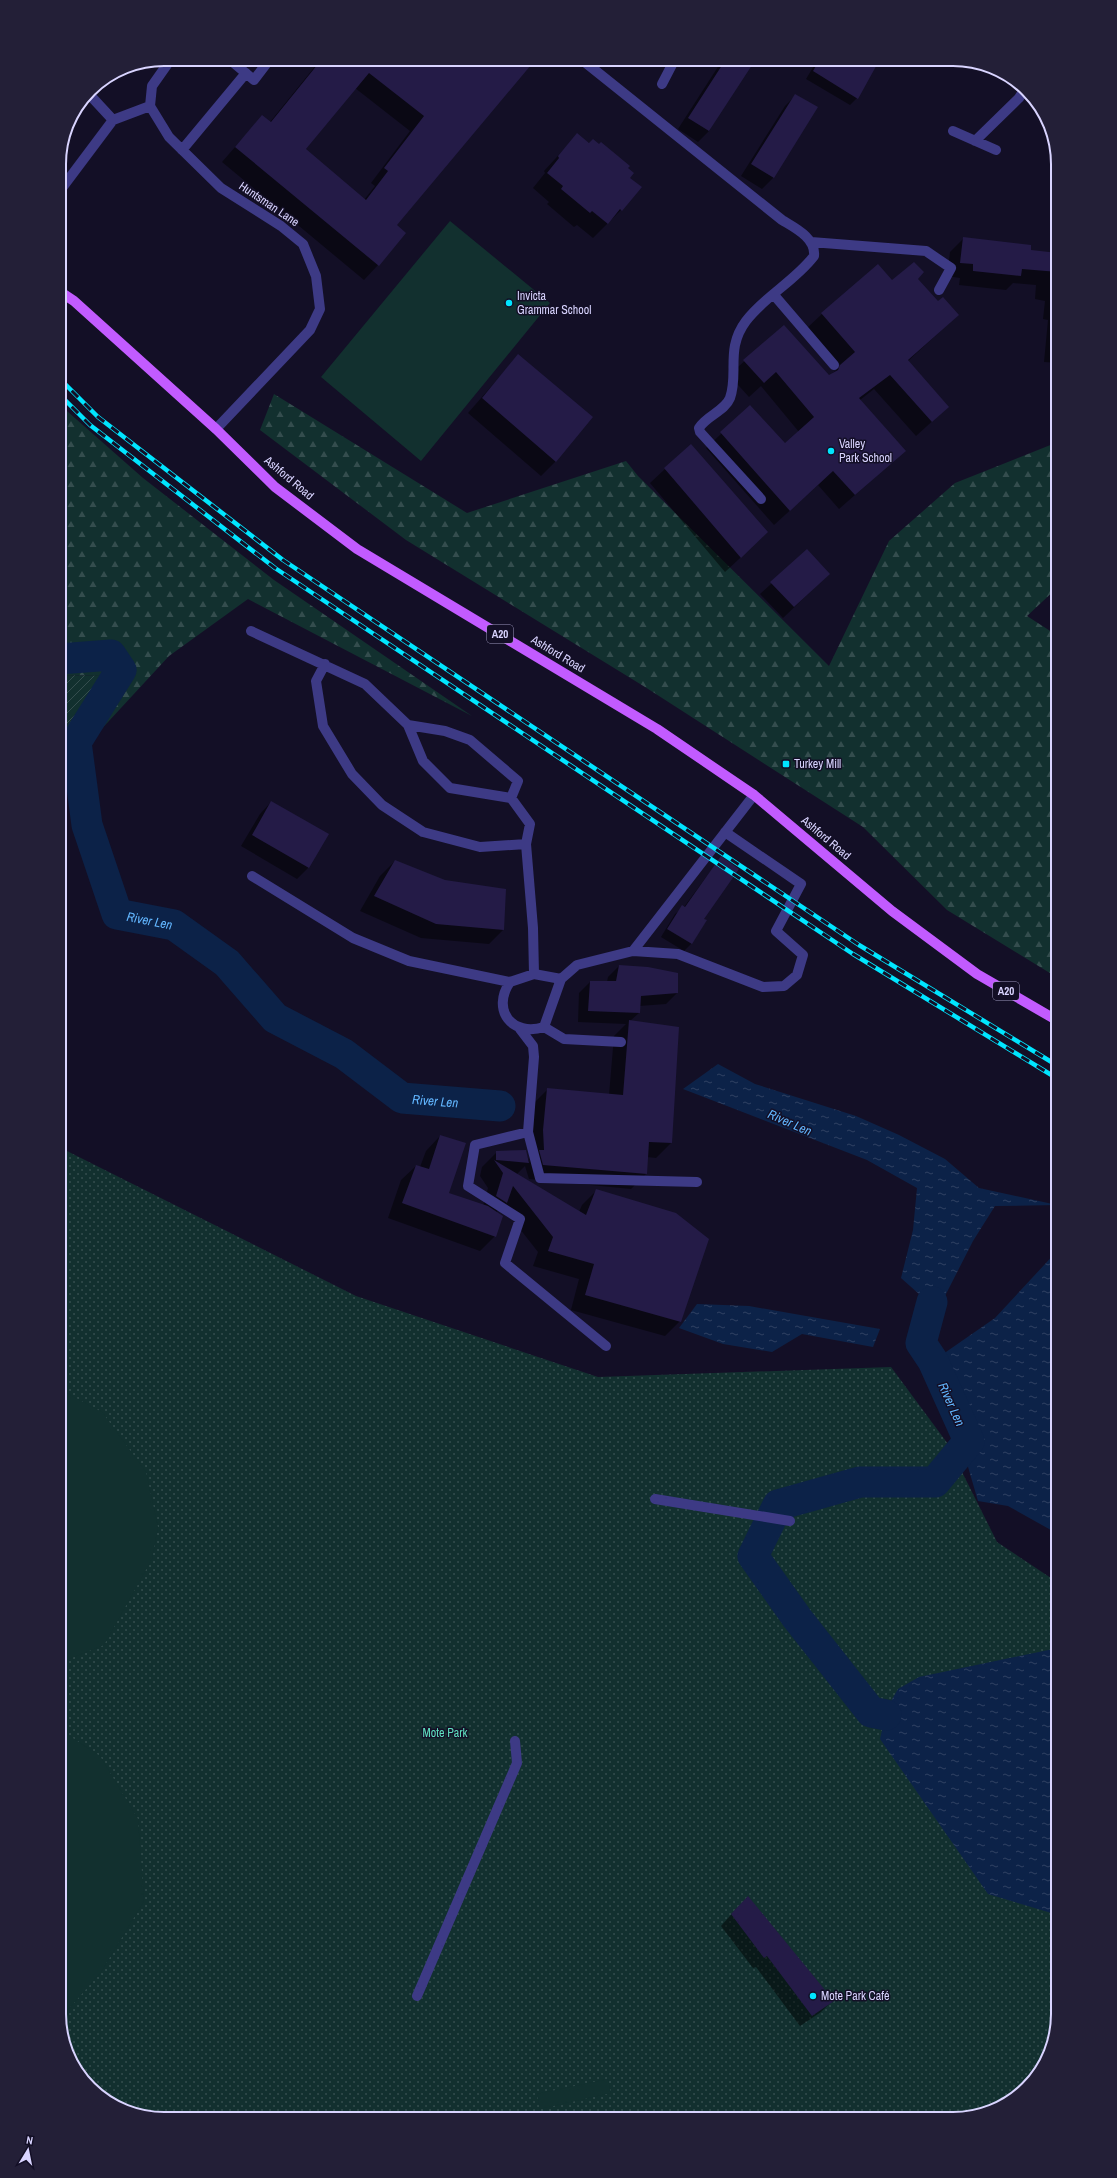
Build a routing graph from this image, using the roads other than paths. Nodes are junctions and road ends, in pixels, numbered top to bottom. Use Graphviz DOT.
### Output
graph roads {
  1 [pos="165,66"];
  2 [pos="238,66"];
  3 [pos="265,66"];
  4 [pos="590,66"];
  5 [pos="672,66"];
  6 [pos="246,73"];
  7 [pos="662,84"];
  8 [pos="1021,94"];
  9 [pos="92,98"];
  10 [pos="150,106"];
  11 [pos="113,120"];
  12 [pos="953,131"];
  13 [pos="975,141"];
  14 [pos="182,150"];
  15 [pos="996,150"];
  16 [pos="66,183"];
  17 [pos="811,242"];
  18 [pos="939,290"];
  19 [pos="774,295"];
  20 [pos="66,296"];
  21 [pos="834,366"];
  22 [pos="216,429"];
  23 [pos="761,499"];
  24 [pos="251,631"];
  25 [pos="325,664"];
  26 [pos="408,725"];
  27 [pos="754,795"];
  28 [pos="511,798"];
  29 [pos="725,832"];
  30 [pos="526,844"];
  31 [pos="252,876"];
  32 [pos="633,951"];
  33 [pos="534,974"];
  34 [pos="561,979"];
  35 [pos="510,982"];
  36 [pos="1051,1018"];
  37 [pos="544,1027"];
  38 [pos="520,1029"];
  39 [pos="621,1042"];
  40 [pos="528,1132"];
  41 [pos="697,1182"];
  42 [pos="606,1346"];
  43 [pos="655,1499"];
  44 [pos="790,1522"];
  45 [pos="515,1741"];
  46 [pos="417,1996"];
  1 -- 10 [label="street"];
  2 -- 6 [label="street"];
  3 -- 6 [label="street"];
  4 -- 17 [label="street"];
  5 -- 7 [label="street"];
  6 -- 14 [label="street"];
  8 -- 13 [label="street"];
  9 -- 11 [label="street"];
  10 -- 11 [label="street"];
  10 -- 14 [label="street, Huntsman Lane"];
  11 -- 16 [label="street"];
  12 -- 13 [label="street"];
  13 -- 15 [label="street"];
  14 -- 22 [label="street, Huntsman Lane"];
  17 -- 18 [label="street"];
  17 -- 19 [label="street"];
  19 -- 21 [label="street"];
  19 -- 23 [label="street"];
  20 -- 22 [label="main road, Ashford Road / A20"];
  22 -- 27 [label="main road, Ashford Road / A20"];
  24 -- 25 [label="street"];
  25 -- 26 [label="street"];
  25 -- 30 [label="street"];
  26 -- 28 [label="street"];
  26 -- 28 [label="street"];
  27 -- 29 [label="street"];
  27 -- 36 [label="main road, Ashford Road / A20"];
  28 -- 30 [label="street"];
  29 -- 32 [label="street"];
  29 -- 32 [label="street"];
  30 -- 33 [label="street"];
  31 -- 35 [label="street"];
  32 -- 34 [label="street"];
  33 -- 34 [label="street"];
  33 -- 35 [label="street"];
  34 -- 37 [label="street"];
  35 -- 38 [label="street"];
  37 -- 38 [label="street"];
  37 -- 39 [label="street"];
  38 -- 40 [label="street"];
  40 -- 41 [label="street"];
  40 -- 42 [label="street"];
  43 -- 44 [label="street"];
  45 -- 46 [label="street"];
}
